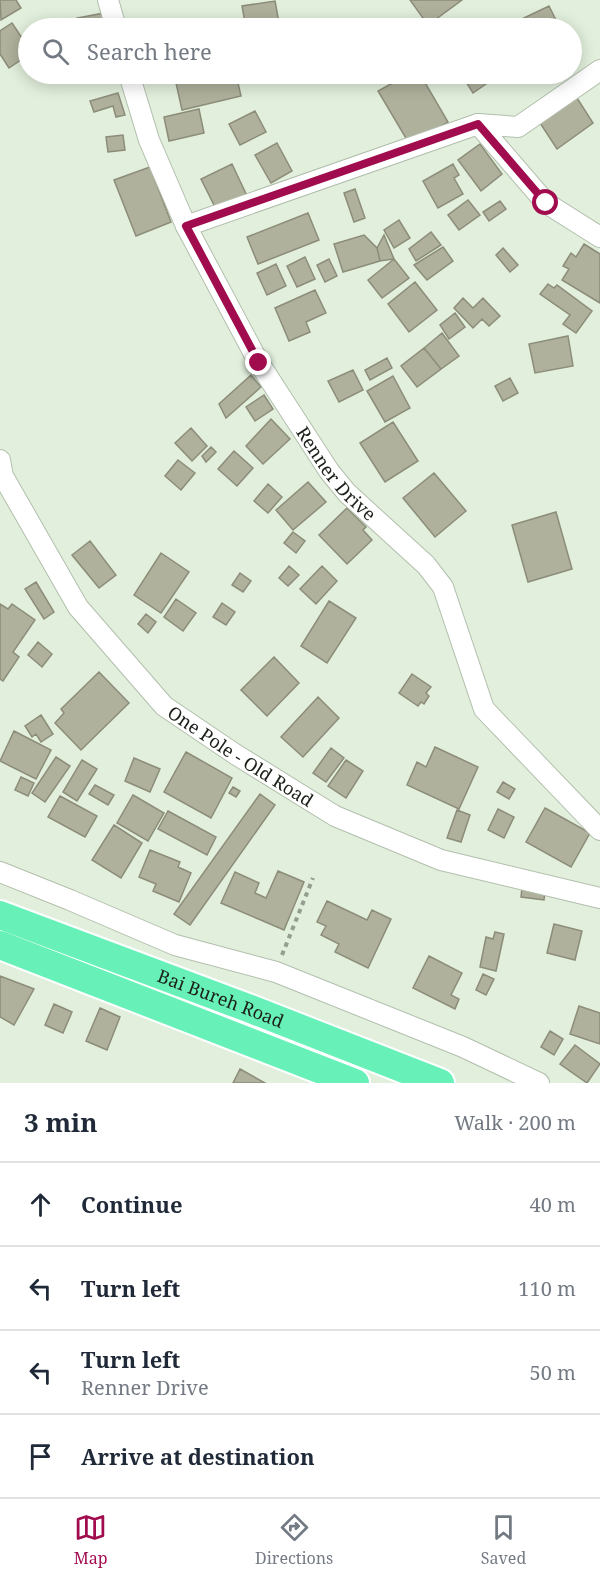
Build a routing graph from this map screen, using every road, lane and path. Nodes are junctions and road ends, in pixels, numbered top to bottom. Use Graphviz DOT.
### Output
graph roads {
  1 [pos="108,0"];
  2 [pos="113,18"];
  3 [pos="600,70"];
  4 [pos="582,83"];
  5 [pos="132,84"];
  6 [pos="580,84"];
  7 [pos="478,124"];
  8 [pos="186,226"];
  9 [pos="600,237"];
  10 [pos="0,460"];
  11 [pos="600,830"];
  12 [pos="0,872"];
  13 [pos="313,878"];
  14 [pos="600,898"];
  15 [pos="0,915"];
  16 [pos="0,945"];
  17 [pos="276,972"];
  18 [pos="355,1083"];
  19 [pos="440,1083"];
  20 [pos="539,1083"];
  1 -- 2 [label="street"];
  3 -- 4 [label="street"];
  5 -- 8 [label="street, Renner Drive"];
  6 -- 7 [label="street"];
  7 -- 8 [label="street"];
  7 -- 9 [label="street"];
  8 -- 11 [label="street, Renner Drive"];
  10 -- 14 [label="street, One Pole - Old Road"];
  12 -- 17 [label="street"];
  13 -- 17 [label="path"];
  15 -- 19 [label="highway, Bai Bureh Road"];
  16 -- 18 [label="highway, Bai Bureh Road"];
  17 -- 20 [label="street"];
}
